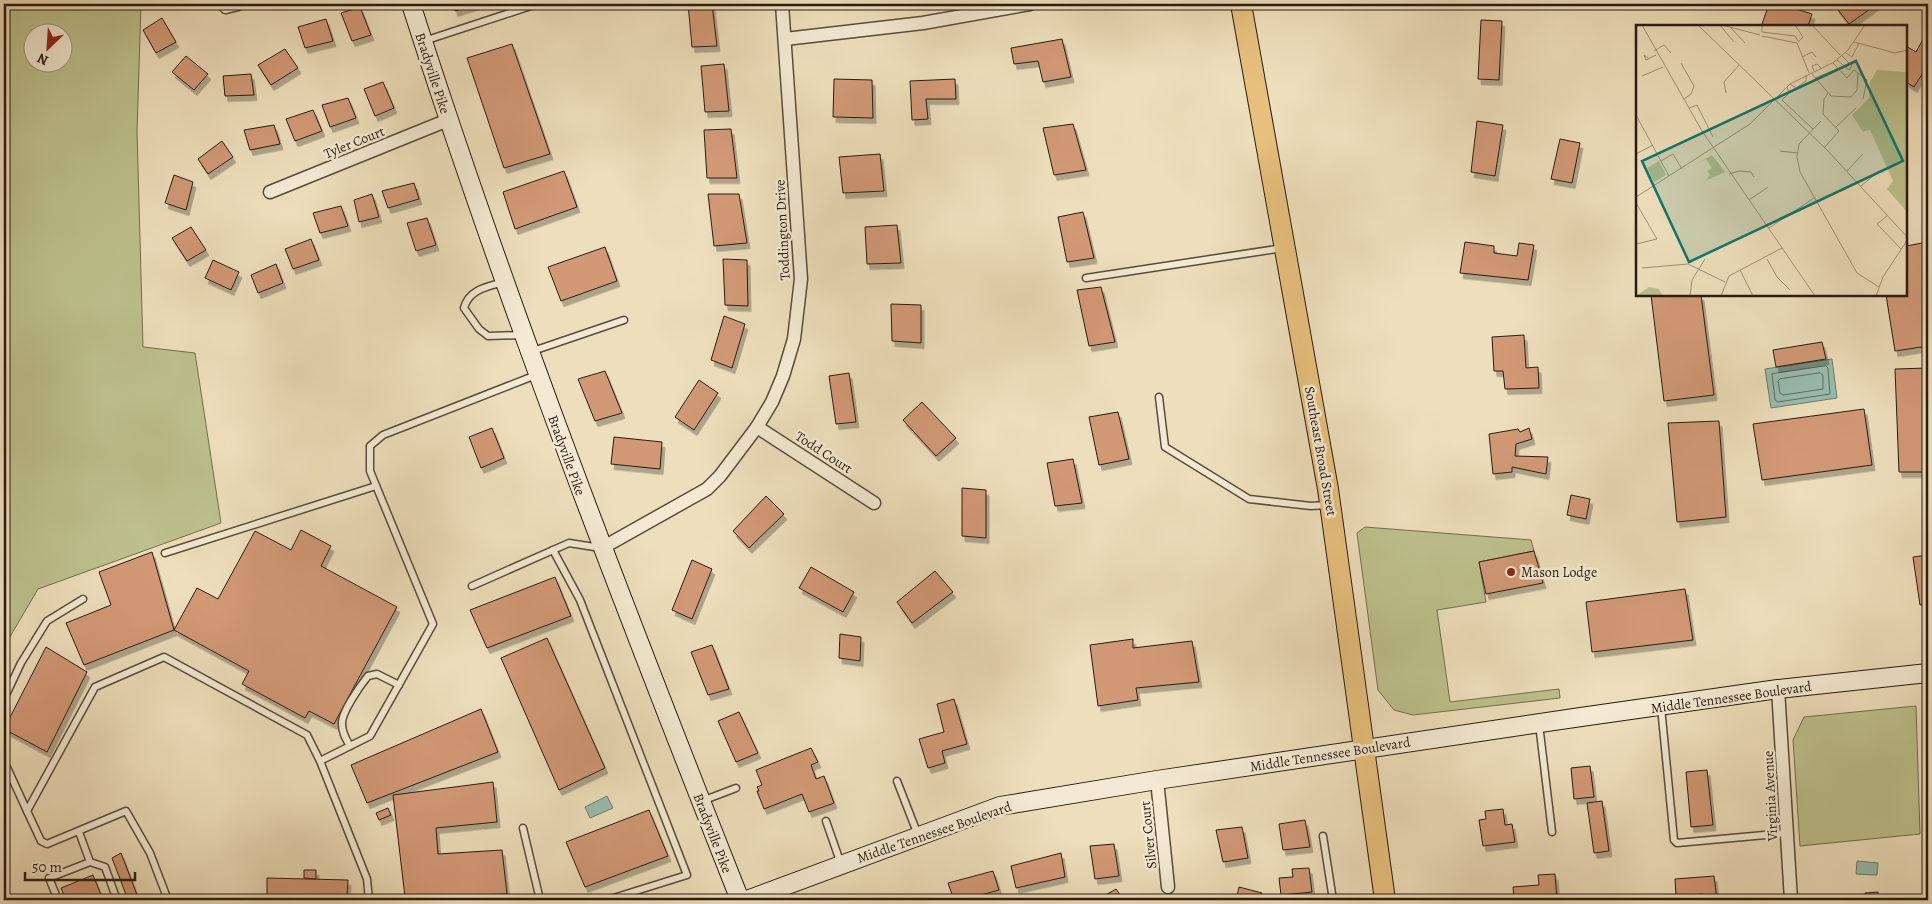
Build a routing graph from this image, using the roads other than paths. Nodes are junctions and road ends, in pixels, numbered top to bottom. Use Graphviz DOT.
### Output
graph roads {
  1 [pos="411,4"];
  2 [pos="536,4"];
  3 [pos="782,4"];
  4 [pos="1030,4"];
  5 [pos="1241,4"];
  6 [pos="785,39"];
  7 [pos="423,41"];
  8 [pos="448,120"];
  9 [pos="270,192"];
  10 [pos="1285,247"];
  11 [pos="1086,278"];
  12 [pos="504,282"];
  13 [pos="624,320"];
  14 [pos="523,335"];
  15 [pos="529,352"];
  16 [pos="537,374"];
  17 [pos="1159,397"];
  18 [pos="757,427"];
  19 [pos="376,486"];
  20 [pos="874,503"];
  21 [pos="1330,505"];
  22 [pos="602,548"];
  23 [pos="553,550"];
  24 [pos="165,553"];
  25 [pos="472,586"];
  26 [pos="83,599"];
  27 [pos="1928,674"];
  28 [pos="399,685"];
  29 [pos="1778,689"];
  30 [pos="4,699"];
  31 [pos="1661,706"];
  32 [pos="1539,723"];
  33 [pos="350,746"];
  34 [pos="1365,748"];
  35 [pos="4,761"];
  36 [pos="320,761"];
  37 [pos="1157,780"];
  38 [pos="897,781"];
  39 [pos="736,788"];
  40 [pos="701,802"];
  41 [pos="27,811"];
  42 [pos="826,821"];
  43 [pos="523,828"];
  44 [pos="79,832"];
  45 [pos="1552,832"];
  46 [pos="1787,833"];
  47 [pos="918,836"];
  48 [pos="1323,836"];
  49 [pos="90,862"];
  50 [pos="842,865"];
  51 [pos="1168,886"];
  52 [pos="58,900"];
  53 [pos="117,900"];
  54 [pos="168,900"];
  55 [pos="369,900"];
  56 [pos="540,900"];
  57 [pos="607,900"];
  58 [pos="740,900"];
  59 [pos="747,900"];
  60 [pos="1333,900"];
  61 [pos="1385,900"];
  62 [pos="1791,900"];
  1 -- 7 [label="main road, Bradyville Pike"];
  2 -- 7 [label="lane"];
  3 -- 6 [label="street, Toddington Drive"];
  4 -- 6 [label="street"];
  5 -- 10 [label="main road, Southeast Broad Street"];
  6 -- 18 [label="street, Toddington Drive"];
  7 -- 8 [label="main road, Bradyville Pike"];
  8 -- 9 [label="street, Tyler Court"];
  8 -- 12 [label="main road, Bradyville Pike"];
  10 -- 11 [label="lane"];
  10 -- 21 [label="main road, Southeast Broad Street"];
  12 -- 14 [label="main road, Bradyville Pike"];
  12 -- 14 [label="lane"];
  13 -- 15 [label="lane"];
  14 -- 15 [label="main road, Bradyville Pike"];
  15 -- 16 [label="main road, Bradyville Pike"];
  16 -- 19 [label="lane"];
  16 -- 22 [label="main road, Bradyville Pike"];
  17 -- 21 [label="lane"];
  18 -- 20 [label="street, Todd Court"];
  18 -- 22 [label="street, Toddington Drive"];
  19 -- 24 [label="lane"];
  19 -- 28 [label="lane"];
  21 -- 34 [label="main road, Southeast Broad Street"];
  22 -- 23 [label="lane"];
  22 -- 40 [label="main road, Bradyville Pike"];
  23 -- 25 [label="lane"];
  23 -- 57 [label="lane"];
  26 -- 30 [label="lane"];
  27 -- 29 [label="main road, Middle Tennessee Boulevard"];
  28 -- 33 [label="lane"];
  28 -- 33 [label="lane"];
  29 -- 31 [label="main road, Middle Tennessee Boulevard"];
  29 -- 46 [label="street, Virginia Avenue"];
  31 -- 32 [label="main road, Middle Tennessee Boulevard"];
  31 -- 46 [label="lane"];
  32 -- 34 [label="main road, Middle Tennessee Boulevard"];
  32 -- 45 [label="lane"];
  33 -- 36 [label="lane"];
  34 -- 37 [label="main road, Middle Tennessee Boulevard"];
  34 -- 61 [label="main road, Southeast Broad Street"];
  35 -- 41 [label="lane"];
  36 -- 41 [label="lane"];
  36 -- 55 [label="lane"];
  37 -- 47 [label="main road, Middle Tennessee Boulevard"];
  37 -- 51 [label="street, Silver Court"];
  38 -- 47 [label="lane"];
  39 -- 40 [label="lane"];
  40 -- 58 [label="main road, Bradyville Pike"];
  41 -- 44 [label="lane"];
  42 -- 50 [label="lane"];
  43 -- 56 [label="lane"];
  44 -- 49 [label="lane"];
  44 -- 54 [label="lane"];
  46 -- 62 [label="street, Virginia Avenue"];
  47 -- 50 [label="main road, Middle Tennessee Boulevard"];
  48 -- 60 [label="lane"];
  49 -- 52 [label="lane"];
  49 -- 53 [label="lane"];
  50 -- 59 [label="main road, Middle Tennessee Boulevard"];
}
